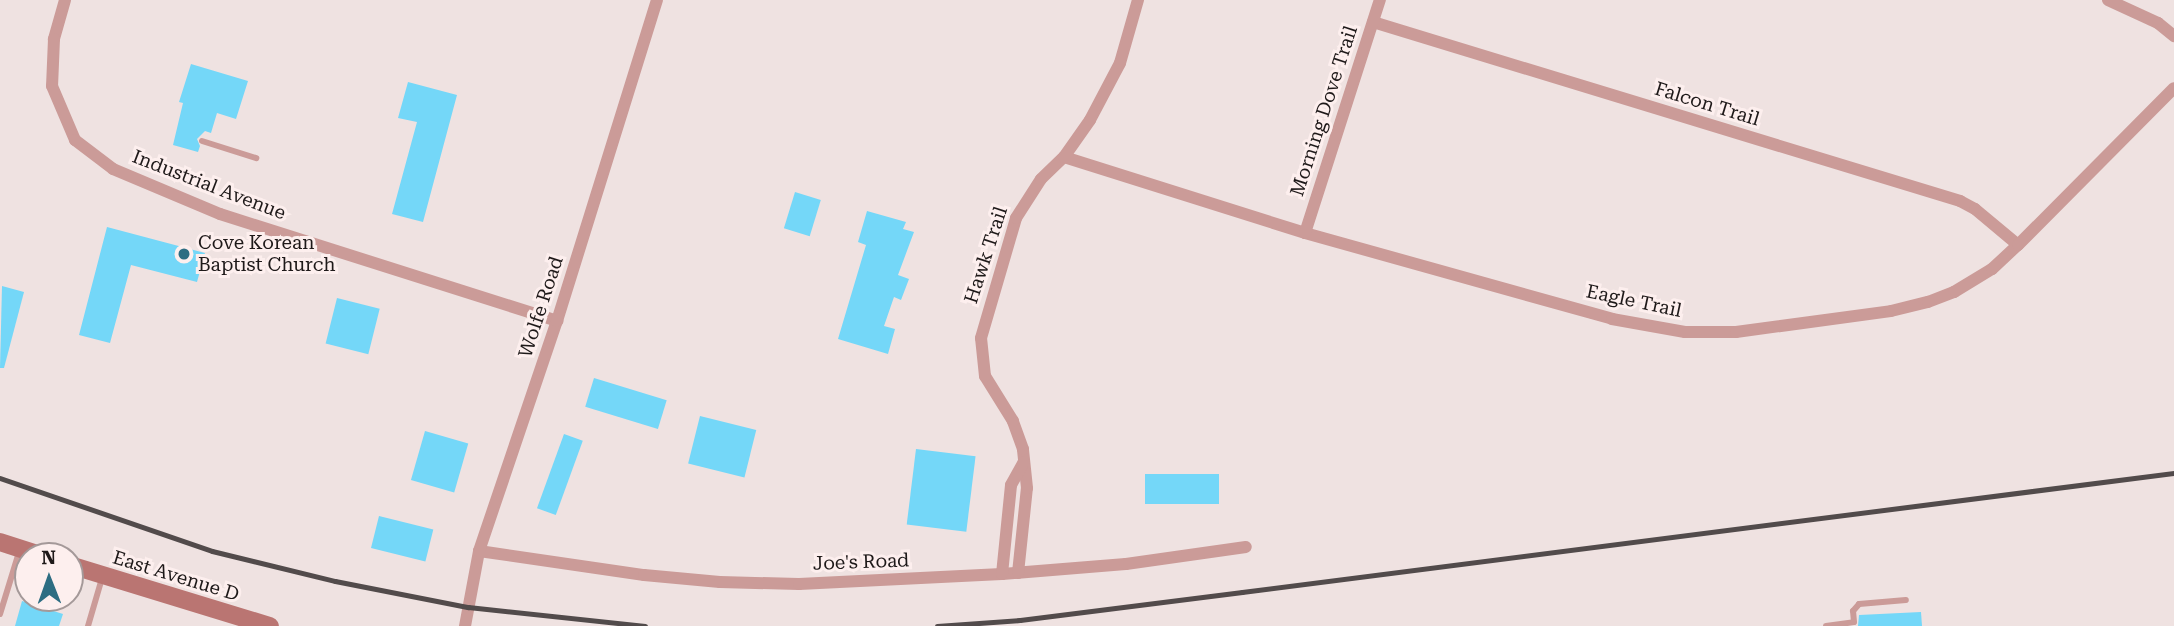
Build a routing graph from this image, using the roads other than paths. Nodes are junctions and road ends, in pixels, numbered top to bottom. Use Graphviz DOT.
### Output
graph roads {
  1 [pos="65,0"];
  2 [pos="657,0"];
  3 [pos="1138,0"];
  4 [pos="1380,0"];
  5 [pos="2108,0"];
  6 [pos="1373,22"];
  7 [pos="2174,36"];
  8 [pos="2174,88"];
  9 [pos="202,141"];
  10 [pos="1064,157"];
  11 [pos="257,158"];
  12 [pos="1305,233"];
  13 [pos="2018,245"];
  14 [pos="557,321"];
  15 [pos="1024,461"];
  16 [pos="1246,547"];
  17 [pos="479,551"];
  18 [pos="14,566"];
  19 [pos="84,569"];
  20 [pos="1018,573"];
  21 [pos="1002,574"];
  22 [pos="103,575"];
  23 [pos="1906,600"];
  24 [pos="2,601"];
  25 [pos="0,614"];
  26 [pos="1854,624"];
  27 [pos="88,626"];
  28 [pos="270,626"];
  29 [pos="465,626"];
  30 [pos="1826,626"];
  1 -- 14 [label="street, Industrial Avenue"];
  2 -- 14 [label="street, Wolfe Road"];
  3 -- 10 [label="street, Hawk Trail"];
  4 -- 6 [label="street, Morning Dove Trail"];
  5 -- 7 [label="street"];
  6 -- 12 [label="street, Morning Dove Trail"];
  6 -- 13 [label="street, Falcon Trail"];
  8 -- 13 [label="street, Eagle Trail"];
  9 -- 11 [label="lane"];
  10 -- 12 [label="street, Eagle Trail"];
  10 -- 15 [label="street, Hawk Trail"];
  12 -- 13 [label="street, Eagle Trail"];
  14 -- 17 [label="street, Wolfe Road"];
  15 -- 20 [label="street, Hawk Trail"];
  15 -- 21 [label="street"];
  16 -- 20 [label="street, Joe's Road"];
  17 -- 21 [label="street, Joe's Road"];
  17 -- 29 [label="street, Wolfe Road"];
  18 -- 24 [label="lane"];
  19 -- 22 [label="main road, East Avenue D"];
  20 -- 21 [label="street, Joe's Road"];
  22 -- 27 [label="lane"];
  22 -- 28 [label="main road, East Avenue D"];
  23 -- 26 [label="lane"];
  24 -- 25 [label="lane"];
  26 -- 30 [label="lane"];
}
